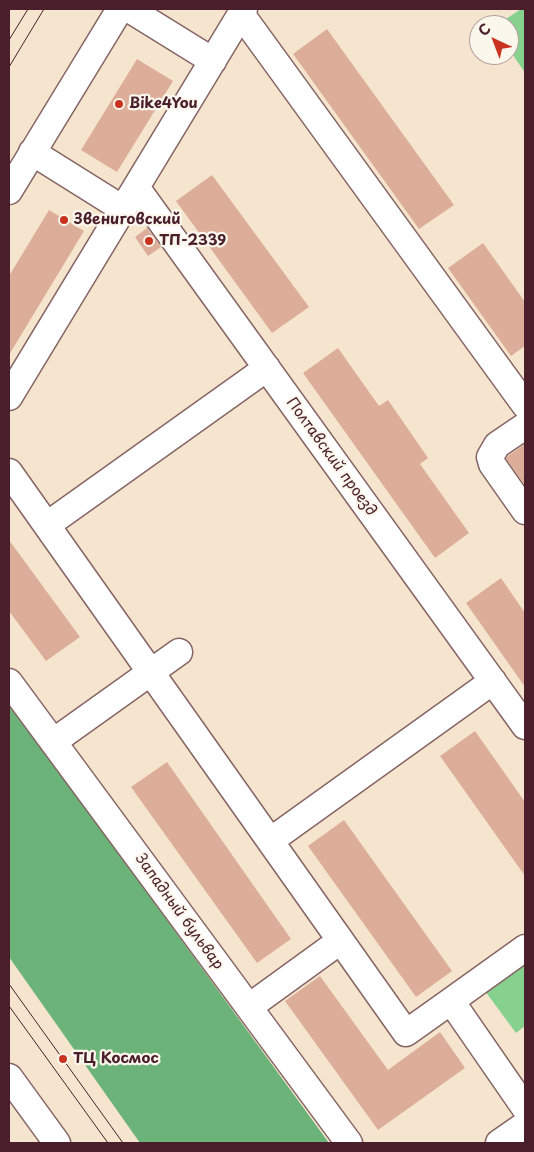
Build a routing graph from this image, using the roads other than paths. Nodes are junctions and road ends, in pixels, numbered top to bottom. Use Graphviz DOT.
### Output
graph roads {
  1 [pos="120,9"];
  2 [pos="129,9"];
  3 [pos="243,12"];
  4 [pos="213,61"];
  5 [pos="32,152"];
  6 [pos="136,187"];
  7 [pos="9,191"];
  8 [pos="123,209"];
  9 [pos="267,368"];
  10 [pos="9,398"];
  11 [pos="525,405"];
  12 [pos="525,426"];
  13 [pos="9,472"];
  14 [pos="525,511"];
  15 [pos="46,525"];
  16 [pos="179,652"];
  17 [pos="151,672"];
  18 [pos="493,681"];
  19 [pos="9,682"];
  20 [pos="525,726"];
  21 [pos="54,742"];
  22 [pos="270,841"];
  23 [pos="340,941"];
  24 [pos="525,948"];
  25 [pos="451,1001"];
  26 [pos="249,1007"];
  27 [pos="9,1077"];
  28 [pos="525,1108"];
  29 [pos="525,1125"];
  30 [pos="56,1143"];
  31 [pos="349,1143"];
  32 [pos="499,1143"];
  1 -- 5 [label="street"];
  2 -- 4 [label="street"];
  3 -- 4 [label="street"];
  3 -- 11 [label="street"];
  4 -- 6 [label="street"];
  5 -- 7 [label="street"];
  5 -- 8 [label="street"];
  6 -- 8 [label="street"];
  6 -- 9 [label="street, Полтавский проезд"];
  8 -- 10 [label="street"];
  9 -- 15 [label="street"];
  9 -- 18 [label="street, Полтавский проезд"];
  12 -- 14 [label="street"];
  13 -- 15 [label="street"];
  15 -- 17 [label="street"];
  16 -- 17 [label="street"];
  17 -- 21 [label="street"];
  17 -- 22 [label="street"];
  18 -- 20 [label="street, Полтавский проезд"];
  18 -- 22 [label="street"];
  19 -- 21 [label="street, Западный бульвар"];
  21 -- 26 [label="street, Западный бульвар"];
  22 -- 23 [label="street"];
  23 -- 25 [label="street"];
  23 -- 26 [label="street"];
  24 -- 25 [label="street"];
  25 -- 28 [label="street"];
  26 -- 31 [label="street, Западный бульвар"];
  27 -- 30 [label="street"];
  29 -- 32 [label="street"];
}
